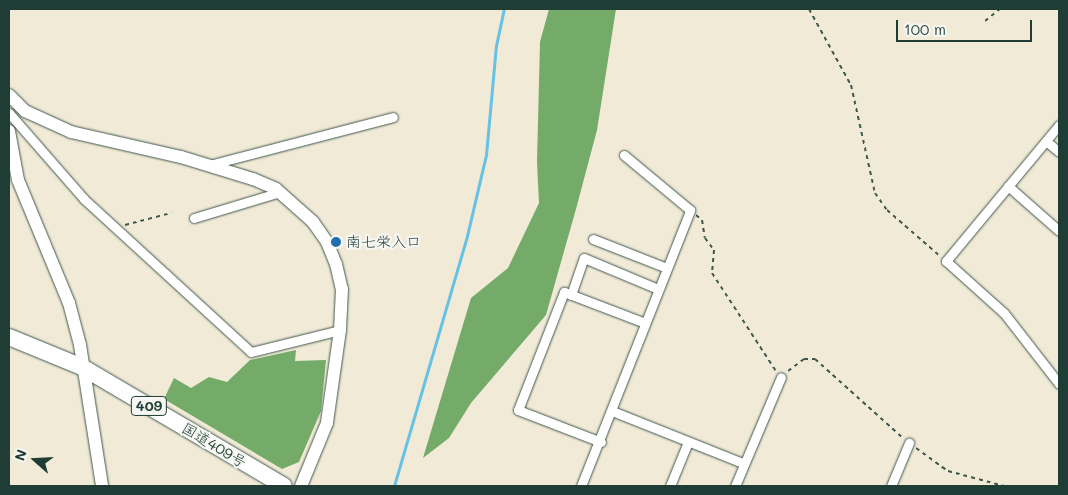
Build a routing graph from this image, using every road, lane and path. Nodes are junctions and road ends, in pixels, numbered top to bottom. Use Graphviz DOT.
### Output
graph roads {
  1 [pos="809,9"];
  2 [pos="1000,9"];
  3 [pos="985,21"];
  4 [pos="10,103"];
  5 [pos="393,117"];
  6 [pos="1059,125"];
  7 [pos="9,130"];
  8 [pos="1046,141"];
  9 [pos="1059,152"];
  10 [pos="624,155"];
  11 [pos="209,165"];
  12 [pos="1008,186"];
  13 [pos="280,192"];
  14 [pos="690,210"];
  15 [pos="171,213"];
  16 [pos="194,218"];
  17 [pos="114,227"];
  18 [pos="1058,228"];
  19 [pos="594,239"];
  20 [pos="946,261"];
  21 [pos="667,268"];
  22 [pos="658,290"];
  23 [pos="571,295"];
  24 [pos="645,323"];
  25 [pos="340,330"];
  26 [pos="9,337"];
  27 [pos="82,367"];
  28 [pos="781,377"];
  29 [pos="1059,384"];
  30 [pos="612,411"];
  31 [pos="601,442"];
  32 [pos="688,442"];
  33 [pos="909,443"];
  34 [pos="743,463"];
  35 [pos="101,486"];
  36 [pos="284,486"];
  37 [pos="302,486"];
  38 [pos="581,486"];
  39 [pos="670,486"];
  40 [pos="735,486"];
  41 [pos="891,486"];
  42 [pos="1004,486"];
  1 -- 20 [label="path"];
  2 -- 3 [label="path"];
  4 -- 11 [label="street"];
  4 -- 17 [label="street"];
  5 -- 11 [label="street"];
  6 -- 8 [label="street"];
  7 -- 27 [label="street"];
  8 -- 9 [label="street"];
  8 -- 12 [label="street"];
  10 -- 14 [label="street"];
  11 -- 13 [label="street"];
  12 -- 18 [label="street"];
  12 -- 20 [label="street"];
  13 -- 16 [label="street"];
  13 -- 25 [label="street"];
  14 -- 21 [label="street"];
  14 -- 28 [label="path"];
  15 -- 17 [label="path"];
  17 -- 25 [label="street"];
  19 -- 21 [label="street"];
  20 -- 29 [label="street"];
  21 -- 22 [label="street"];
  22 -- 23 [label="street"];
  22 -- 24 [label="street"];
  23 -- 24 [label="street"];
  23 -- 31 [label="street"];
  24 -- 30 [label="street"];
  25 -- 37 [label="street"];
  26 -- 27 [label="highway, 国道409号 / 409"];
  27 -- 35 [label="street"];
  27 -- 36 [label="highway, 国道409号 / 409"];
  28 -- 33 [label="path"];
  28 -- 34 [label="street"];
  30 -- 31 [label="street"];
  30 -- 32 [label="street"];
  31 -- 38 [label="street"];
  32 -- 34 [label="street"];
  32 -- 39 [label="street"];
  33 -- 41 [label="street"];
  33 -- 42 [label="path"];
  34 -- 40 [label="street"];
}
